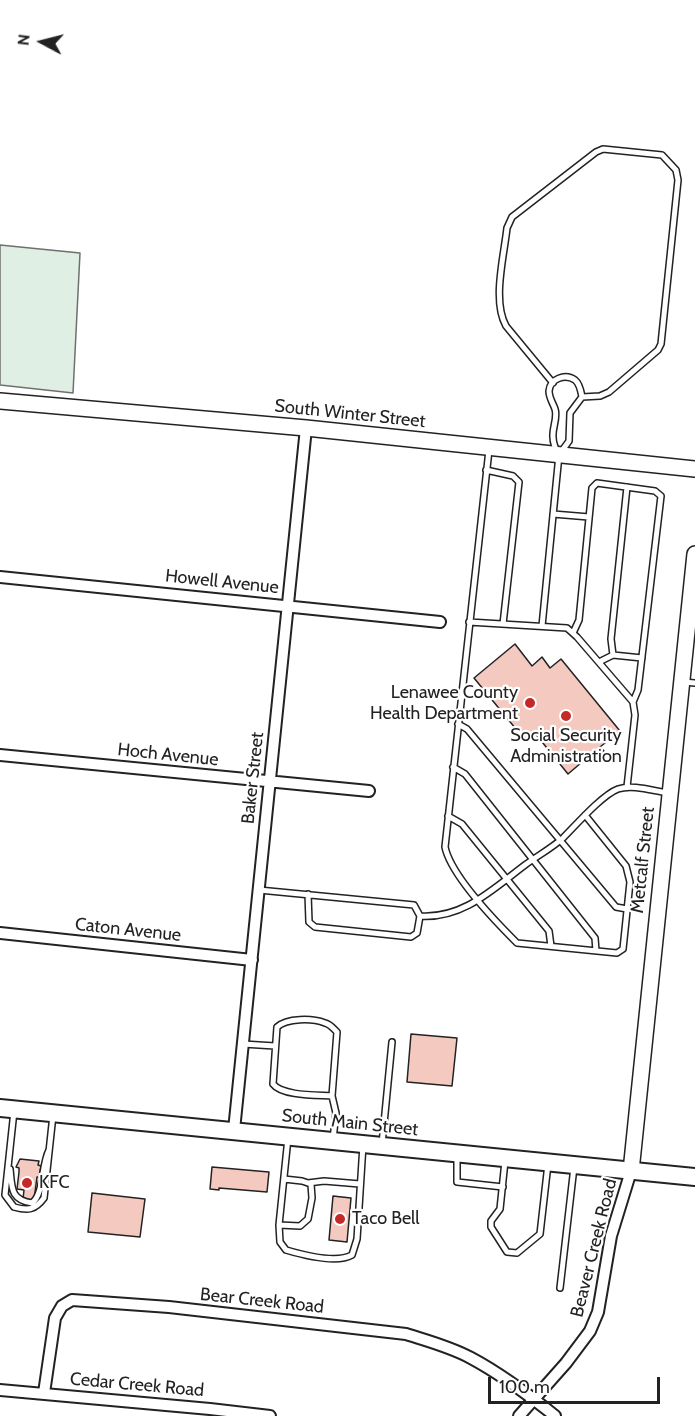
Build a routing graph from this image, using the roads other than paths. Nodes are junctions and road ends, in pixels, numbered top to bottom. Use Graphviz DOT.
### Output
graph roads {
  1 [pos="552,383"];
  2 [pos="582,397"];
  3 [pos="0,401"];
  4 [pos="556,411"];
  5 [pos="570,413"];
  6 [pos="306,429"];
  7 [pos="489,448"];
  8 [pos="559,455"];
  9 [pos="695,469"];
  10 [pos="486,470"];
  11 [pos="627,487"];
  12 [pos="553,514"];
  13 [pos="589,517"];
  14 [pos="695,554"];
  15 [pos="0,577"];
  16 [pos="288,606"];
  17 [pos="440,622"];
  18 [pos="469,622"];
  19 [pos="503,624"];
  20 [pos="542,626"];
  21 [pos="573,633"];
  22 [pos="613,655"];
  23 [pos="642,658"];
  24 [pos="599,662"];
  25 [pos="688,682"];
  26 [pos="633,702"];
  27 [pos="458,724"];
  28 [pos="0,754"];
  29 [pos="453,767"];
  30 [pos="269,782"];
  31 [pos="627,787"];
  32 [pos="369,791"];
  33 [pos="670,794"];
  34 [pos="585,815"];
  35 [pos="448,816"];
  36 [pos="560,840"];
  37 [pos="533,860"];
  38 [pos="506,879"];
  39 [pos="259,890"];
  40 [pos="308,894"];
  41 [pos="478,901"];
  42 [pos="627,909"];
  43 [pos="420,916"];
  44 [pos="0,933"];
  45 [pos="551,946"];
  46 [pos="596,951"];
  47 [pos="252,960"];
  48 [pos="392,1042"];
  49 [pos="243,1044"];
  50 [pos="275,1046"];
  51 [pos="332,1096"];
  52 [pos="7,1109"];
  53 [pos="54,1113"];
  54 [pos="234,1131"];
  55 [pos="289,1136"];
  56 [pos="333,1141"];
  57 [pos="363,1144"];
  58 [pos="50,1146"];
  59 [pos="382,1146"];
  60 [pos="457,1153"];
  61 [pos="9,1158"];
  62 [pos="506,1158"];
  63 [pos="549,1163"];
  64 [pos="574,1165"];
  65 [pos="631,1171"];
  66 [pos="695,1177"];
  67 [pos="284,1179"];
  68 [pos="307,1183"];
  69 [pos="360,1184"];
  70 [pos="503,1187"];
  71 [pos="279,1225"];
  72 [pos="560,1288"];
  73 [pos="0,1390"];
  74 [pos="44,1393"];
  75 [pos="533,1399"];
  76 [pos="208,1412"];
  77 [pos="270,1416"];
  78 [pos="519,1416"];
  79 [pos="555,1416"];
  1 -- 2 [label="lane"];
  1 -- 2 [label="lane"];
  1 -- 4 [label="lane"];
  2 -- 5 [label="lane"];
  3 -- 6 [label="street, South Winter Street"];
  4 -- 5 [label="lane"];
  4 -- 8 [label="lane"];
  5 -- 8 [label="lane"];
  6 -- 7 [label="street, South Winter Street"];
  6 -- 16 [label="street, Baker Street"];
  7 -- 8 [label="street, South Winter Street"];
  7 -- 10 [label="lane"];
  8 -- 9 [label="street, South Winter Street"];
  8 -- 12 [label="lane"];
  10 -- 18 [label="lane"];
  10 -- 19 [label="lane"];
  11 -- 13 [label="lane"];
  11 -- 22 [label="lane"];
  11 -- 23 [label="lane"];
  12 -- 13 [label="lane"];
  12 -- 20 [label="lane"];
  13 -- 21 [label="lane"];
  14 -- 25 [label="street, Metcalf Street"];
  15 -- 16 [label="street, Howell Avenue"];
  16 -- 17 [label="street, Howell Avenue"];
  16 -- 30 [label="street, Baker Street"];
  18 -- 19 [label="lane"];
  18 -- 27 [label="lane"];
  19 -- 20 [label="lane"];
  20 -- 21 [label="lane"];
  21 -- 24 [label="lane"];
  22 -- 23 [label="lane"];
  22 -- 24 [label="lane"];
  23 -- 26 [label="lane"];
  24 -- 26 [label="lane"];
  25 -- 33 [label="street, Metcalf Street"];
  26 -- 31 [label="lane"];
  27 -- 29 [label="lane"];
  27 -- 36 [label="lane"];
  28 -- 30 [label="street, Hoch Avenue"];
  29 -- 35 [label="lane"];
  29 -- 37 [label="lane"];
  30 -- 32 [label="street, Hoch Avenue"];
  30 -- 39 [label="street, Baker Street"];
  31 -- 33 [label="lane"];
  31 -- 34 [label="lane"];
  33 -- 65 [label="street, Metcalf Street"];
  34 -- 36 [label="lane"];
  34 -- 42 [label="lane"];
  35 -- 38 [label="lane"];
  35 -- 41 [label="lane"];
  36 -- 37 [label="lane"];
  36 -- 42 [label="lane"];
  37 -- 38 [label="lane"];
  37 -- 46 [label="lane"];
  38 -- 41 [label="lane"];
  38 -- 45 [label="lane"];
  39 -- 40 [label="lane"];
  39 -- 47 [label="street, Baker Street"];
  40 -- 43 [label="lane"];
  40 -- 43 [label="lane"];
  41 -- 43 [label="lane"];
  41 -- 45 [label="lane"];
  42 -- 46 [label="lane"];
  44 -- 47 [label="street, Caton Avenue"];
  45 -- 46 [label="lane"];
  47 -- 49 [label="street, Baker Street"];
  48 -- 59 [label="lane"];
  49 -- 50 [label="lane"];
  49 -- 54 [label="street, Baker Street"];
  50 -- 51 [label="lane"];
  50 -- 51 [label="lane"];
  51 -- 56 [label="lane"];
  52 -- 53 [label="main road, South Main Street"];
  52 -- 61 [label="lane"];
  53 -- 54 [label="main road, South Main Street"];
  53 -- 58 [label="lane"];
  54 -- 55 [label="main road, South Main Street"];
  55 -- 56 [label="main road, South Main Street"];
  55 -- 67 [label="lane"];
  56 -- 57 [label="main road, South Main Street"];
  57 -- 59 [label="main road, South Main Street"];
  57 -- 69 [label="lane"];
  58 -- 61 [label="lane"];
  58 -- 61 [label="lane"];
  59 -- 60 [label="main road, South Main Street"];
  60 -- 62 [label="main road, South Main Street"];
  60 -- 70 [label="lane"];
  62 -- 63 [label="main road, South Main Street"];
  62 -- 70 [label="lane"];
  63 -- 64 [label="main road, South Main Street"];
  63 -- 70 [label="lane"];
  64 -- 65 [label="main road, South Main Street"];
  64 -- 72 [label="lane"];
  65 -- 66 [label="main road, South Main Street"];
  65 -- 75 [label="street, Beaver Creek Road"];
  67 -- 68 [label="lane"];
  67 -- 71 [label="lane"];
  68 -- 69 [label="lane"];
  68 -- 71 [label="lane"];
  69 -- 71 [label="lane"];
  73 -- 74 [label="street, Cedar Creek Road"];
  74 -- 75 [label="street, Bear Creek Road"];
  74 -- 76 [label="street, Cedar Creek Road"];
  75 -- 78 [label="street, Beaver Creek Road"];
  75 -- 79 [label="street"];
  76 -- 77 [label="street, Cedar Creek Road"];
}
